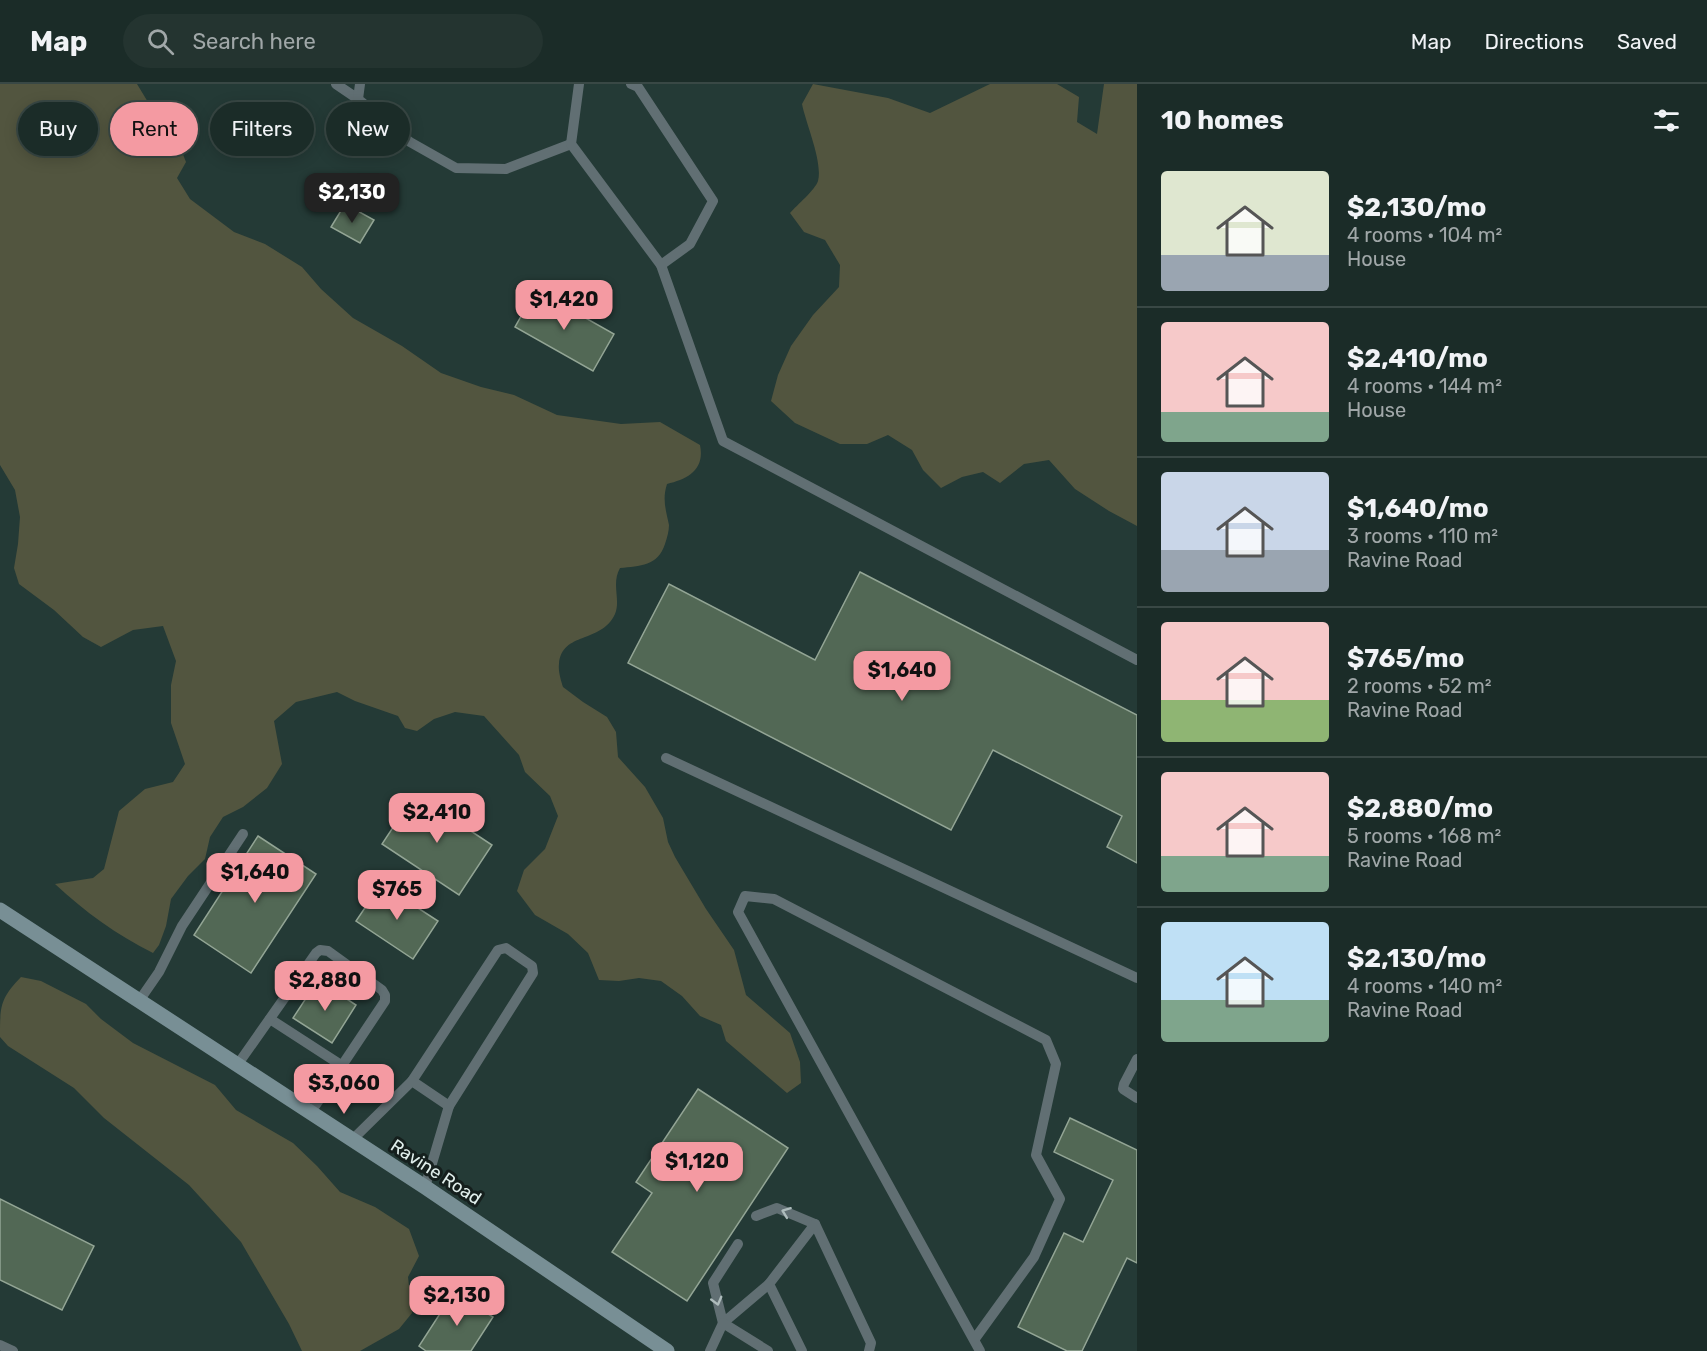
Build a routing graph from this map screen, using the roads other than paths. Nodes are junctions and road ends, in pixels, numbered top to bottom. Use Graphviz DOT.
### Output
graph roads {
  1 [pos="336,84"];
  2 [pos="360,84"];
  3 [pos="579,84"];
  4 [pos="631,84"];
  5 [pos="358,99"];
  6 [pos="570,144"];
  7 [pos="662,265"];
  8 [pos="1137,660"];
  9 [pos="666,758"];
  10 [pos="243,834"];
  11 [pos="0,910"];
  12 [pos="1137,978"];
  13 [pos="138,1001"];
  14 [pos="270,1019"];
  15 [pos="1137,1059"];
  16 [pos="238,1064"];
  17 [pos="341,1065"];
  18 [pos="412,1081"];
  19 [pos="1137,1098"];
  20 [pos="449,1106"];
  21 [pos="311,1112"];
  22 [pos="352,1140"];
  23 [pos="425,1187"];
  24 [pos="756,1216"];
  25 [pos="815,1224"];
  26 [pos="738,1244"];
  27 [pos="770,1284"];
  28 [pos="723,1323"];
  29 [pos="974,1340"];
  30 [pos="0,1345"];
  31 [pos="12,1351"];
  32 [pos="668,1351"];
  33 [pos="710,1351"];
  34 [pos="768,1351"];
  35 [pos="801,1351"];
  36 [pos="869,1351"];
  37 [pos="980,1351"];
  1 -- 5 [label="lane"];
  2 -- 5 [label="lane"];
  3 -- 6 [label="lane"];
  4 -- 7 [label="lane"];
  5 -- 6 [label="lane"];
  6 -- 7 [label="lane"];
  7 -- 8 [label="lane"];
  9 -- 12 [label="lane"];
  10 -- 13 [label="lane"];
  11 -- 13 [label="street, Ravine Road"];
  13 -- 16 [label="street, Ravine Road"];
  14 -- 16 [label="lane"];
  14 -- 17 [label="lane"];
  14 -- 17 [label="lane"];
  15 -- 19 [label="lane"];
  16 -- 21 [label="street, Ravine Road"];
  17 -- 21 [label="lane"];
  18 -- 20 [label="lane"];
  18 -- 20 [label="lane"];
  18 -- 22 [label="lane"];
  20 -- 23 [label="lane"];
  21 -- 22 [label="street, Ravine Road"];
  22 -- 23 [label="street, Ravine Road"];
  23 -- 32 [label="street, Ravine Road"];
  25 -- 24 [label="lane, one-way"];
  25 -- 27 [label="lane"];
  25 -- 36 [label="lane"];
  26 -- 28 [label="lane, one-way"];
  27 -- 28 [label="lane"];
  27 -- 35 [label="lane"];
  28 -- 33 [label="lane"];
  28 -- 34 [label="lane"];
  29 -- 29 [label="lane"];
  29 -- 37 [label="lane"];
  30 -- 31 [label="lane"];
}
